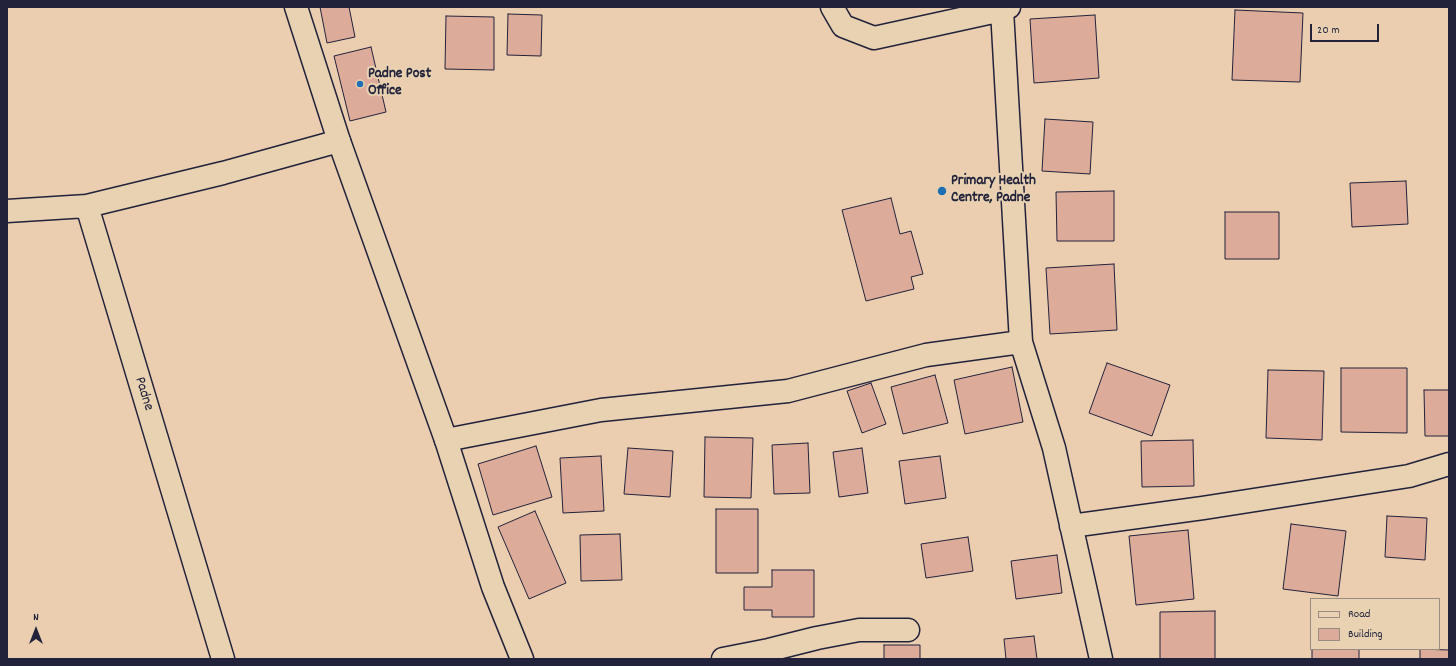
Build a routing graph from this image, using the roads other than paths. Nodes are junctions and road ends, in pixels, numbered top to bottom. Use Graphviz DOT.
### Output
graph roads {
  1 [pos="296,7"];
  2 [pos="832,7"];
  3 [pos="1006,9"];
  4 [pos="339,141"];
  5 [pos="87,206"];
  6 [pos="7,211"];
  7 [pos="1021,342"];
  8 [pos="446,440"];
  9 [pos="1449,464"];
  10 [pos="1071,526"];
  11 [pos="908,630"];
  12 [pos="223,659"];
  13 [pos="522,659"];
  14 [pos="723,659"];
  15 [pos="1101,659"];
  1 -- 4 [label="street"];
  2 -- 3 [label="street"];
  3 -- 7 [label="street"];
  4 -- 5 [label="street"];
  4 -- 8 [label="street"];
  5 -- 6 [label="street"];
  5 -- 12 [label="street, Padne"];
  7 -- 8 [label="street"];
  7 -- 10 [label="street"];
  8 -- 13 [label="street"];
  9 -- 10 [label="street"];
  10 -- 15 [label="street"];
  11 -- 14 [label="street"];
}
